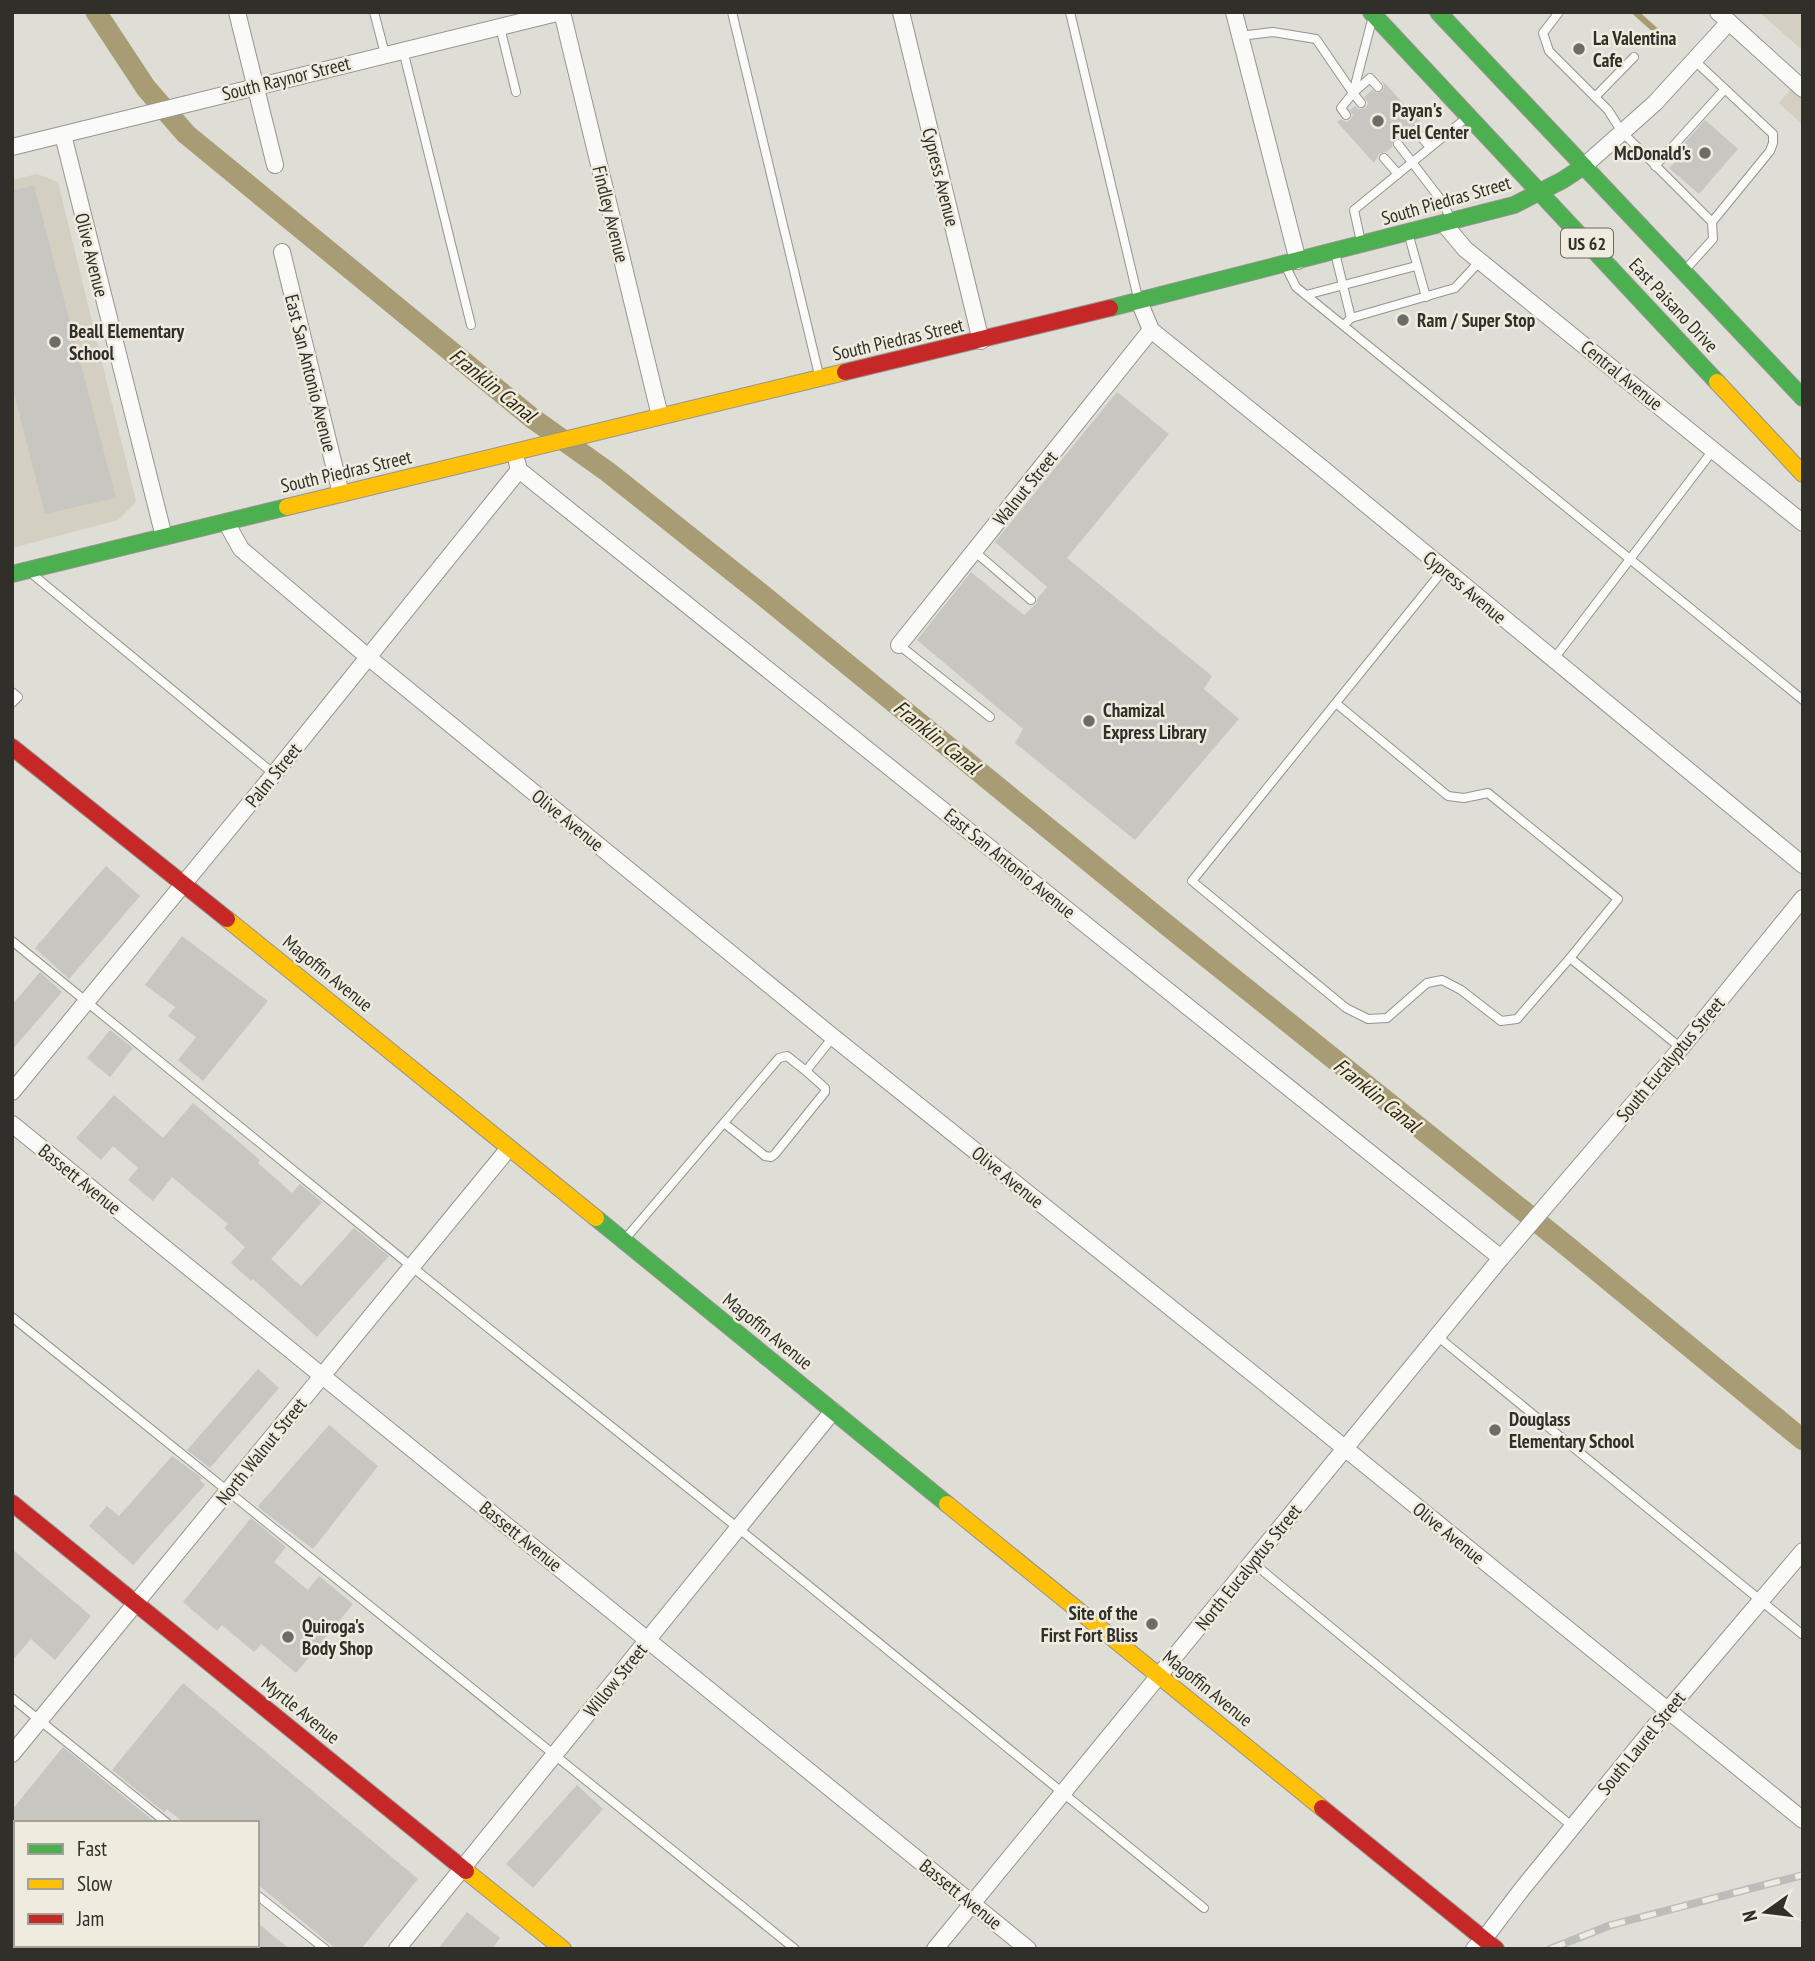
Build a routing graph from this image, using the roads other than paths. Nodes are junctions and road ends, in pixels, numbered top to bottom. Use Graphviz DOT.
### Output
graph roads {
  1 [pos="237,12"];
  2 [pos="374,12"];
  3 [pos="561,12"];
  4 [pos="732,12"];
  5 [pos="901,12"];
  6 [pos="1070,12"];
  7 [pos="1234,12"];
  8 [pos="1438,12"];
  9 [pos="1559,12"];
  10 [pos="1372,14"];
  11 [pos="529,16"];
  12 [pos="1724,17"];
  13 [pos="500,27"];
  14 [pos="1240,36"];
  15 [pos="402,50"];
  16 [pos="385,54"];
  17 [pos="1634,57"];
  18 [pos="1695,61"];
  19 [pos="255,86"];
  20 [pos="1378,87"];
  21 [pos="1725,89"];
  22 [pos="1803,89"];
  23 [pos="516,92"];
  24 [pos="1353,93"];
  25 [pos="1595,97"];
  26 [pos="1361,103"];
  27 [pos="1346,115"];
  28 [pos="1469,117"];
  29 [pos="1415,130"];
  30 [pos="1622,132"];
  31 [pos="62,135"];
  32 [pos="1398,144"];
  33 [pos="12,147"];
  34 [pos="1430,147"];
  35 [pos="1384,158"];
  36 [pos="1413,162"];
  37 [pos="275,165"];
  38 [pos="1584,166"];
  39 [pos="1655,166"];
  40 [pos="1398,174"];
  41 [pos="1540,194"];
  42 [pos="1712,222"];
  43 [pos="1448,223"];
  44 [pos="1409,233"];
  45 [pos="1362,245"];
  46 [pos="282,252"];
  47 [pos="1335,252"];
  48 [pos="1480,261"];
  49 [pos="1291,263"];
  50 [pos="1416,267"];
  51 [pos="1683,272"];
  52 [pos="1343,285"];
  53 [pos="1306,295"];
  54 [pos="1426,297"];
  55 [pos="1139,301"];
  56 [pos="1351,318"];
  57 [pos="1344,325"];
  58 [pos="471,326"];
  59 [pos="1151,330"];
  60 [pos="981,341"];
  61 [pos="819,378"];
  62 [pos="1803,398"];
  63 [pos="660,416"];
  64 [pos="1714,449"];
  65 [pos="515,453"];
  66 [pos="519,470"];
  67 [pos="1803,474"];
  68 [pos="341,494"];
  69 [pos="226,522"];
  70 [pos="1803,523"];
  71 [pos="164,537"];
  72 [pos="974,551"];
  73 [pos="1629,558"];
  74 [pos="1444,569"];
  75 [pos="20,572"];
  76 [pos="1031,600"];
  77 [pos="899,645"];
  78 [pos="368,657"];
  79 [pos="1553,660"];
  80 [pos="12,692"];
  81 [pos="1803,700"];
  82 [pos="12,703"];
  83 [pos="1337,704"];
  84 [pos="990,718"];
  85 [pos="12,747"];
  86 [pos="274,774"];
  87 [pos="1803,865"];
  88 [pos="184,884"];
  89 [pos="1803,898"];
  90 [pos="12,941"];
  91 [pos="1570,958"];
  92 [pos="88,1000"];
  93 [pos="833,1037"];
  94 [pos="1681,1048"];
  95 [pos="806,1071"];
  96 [pos="12,1093"];
  97 [pos="724,1123"];
  98 [pos="12,1124"];
  99 [pos="509,1148"];
  100 [pos="1535,1218"];
  101 [pos="623,1241"];
  102 [pos="1501,1258"];
  103 [pos="411,1266"];
  104 [pos="12,1317"];
  105 [pos="1437,1336"];
  106 [pos="322,1375"];
  107 [pos="833,1411"];
  108 [pos="1345,1449"];
  109 [pos="228,1492"];
  110 [pos="12,1503"];
  111 [pos="738,1528"];
  112 [pos="1803,1551"];
  113 [pos="1252,1562"];
  114 [pos="1760,1601"];
  115 [pos="137,1604"];
  116 [pos="1803,1635"];
  117 [pos="648,1639"];
  118 [pos="1160,1676"];
  119 [pos="12,1698"];
  120 [pos="1668,1710"];
  121 [pos="40,1721"];
  122 [pos="12,1754"];
  123 [pos="553,1756"];
  124 [pos="1063,1793"];
  125 [pos="1803,1820"];
  126 [pos="165,1821"];
  127 [pos="1573,1827"];
  128 [pos="463,1867"];
  129 [pos="259,1897"];
  130 [pos="972,1903"];
  131 [pos="1203,1908"];
  132 [pos="1485,1946"];
  133 [pos="325,1949"];
  134 [pos="397,1949"];
  135 [pos="563,1949"];
  136 [pos="795,1949"];
  137 [pos="935,1949"];
  138 [pos="1028,1949"];
  1 -- 19 [label="street"];
  2 -- 16 [label="lane"];
  3 -- 11 [label="street, South Raynor Street"];
  3 -- 63 [label="street, Findley Avenue"];
  4 -- 61 [label="lane"];
  5 -- 60 [label="street, Cypress Avenue"];
  6 -- 55 [label="lane"];
  7 -- 14 [label="street"];
  8 -- 38 [label="main road, East Paisano Drive / US 62"];
  9 -- 25 [label="lane"];
  10 -- 24 [label="lane"];
  10 -- 28 [label="main road, East Paisano Drive / US 62"];
  11 -- 13 [label="street, South Raynor Street"];
  12 -- 18 [label="street, South Piedras Street"];
  12 -- 22 [label="street"];
  13 -- 15 [label="street, South Raynor Street"];
  13 -- 23 [label="lane"];
  14 -- 24 [label="lane"];
  14 -- 49 [label="street"];
  15 -- 16 [label="street, South Raynor Street"];
  15 -- 58 [label="lane"];
  16 -- 19 [label="street, South Raynor Street"];
  17 -- 25 [label="lane"];
  18 -- 21 [label="lane"];
  18 -- 30 [label="street, South Piedras Street"];
  19 -- 31 [label="street, South Raynor Street"];
  19 -- 37 [label="street"];
  20 -- 24 [label="lane"];
  21 -- 39 [label="lane"];
  21 -- 42 [label="lane"];
  24 -- 26 [label="lane"];
  24 -- 27 [label="lane"];
  25 -- 30 [label="lane"];
  28 -- 34 [label="lane"];
  28 -- 41 [label="main road, East Paisano Drive / US 62"];
  29 -- 34 [label="lane"];
  30 -- 38 [label="street, South Piedras Street"];
  30 -- 39 [label="lane"];
  31 -- 33 [label="street, South Raynor Street"];
  31 -- 71 [label="street, Olive Avenue"];
  32 -- 36 [label="lane"];
  34 -- 36 [label="lane"];
  35 -- 40 [label="lane"];
  36 -- 40 [label="lane"];
  36 -- 43 [label="lane"];
  38 -- 41 [label="main road, South Piedras Street"];
  38 -- 51 [label="main road, East Paisano Drive / US 62"];
  39 -- 42 [label="lane"];
  40 -- 45 [label="lane"];
  41 -- 43 [label="main road, South Piedras Street"];
  41 -- 67 [label="main road, East Paisano Drive / US 62"];
  42 -- 51 [label="lane"];
  43 -- 44 [label="main road, South Piedras Street"];
  43 -- 48 [label="street, Central Avenue"];
  44 -- 45 [label="main road, South Piedras Street"];
  44 -- 50 [label="lane"];
  45 -- 47 [label="main road, South Piedras Street"];
  46 -- 68 [label="street, East San Antonio Avenue"];
  47 -- 49 [label="main road, South Piedras Street"];
  47 -- 52 [label="lane"];
  48 -- 54 [label="lane"];
  48 -- 64 [label="street, Central Avenue"];
  49 -- 53 [label="lane"];
  49 -- 55 [label="main road, South Piedras Street"];
  50 -- 52 [label="lane"];
  50 -- 54 [label="lane"];
  51 -- 62 [label="main road, East Paisano Drive / US 62"];
  52 -- 53 [label="lane"];
  52 -- 56 [label="lane"];
  53 -- 57 [label="lane"];
  54 -- 56 [label="lane"];
  55 -- 59 [label="street, Cypress Avenue"];
  55 -- 60 [label="main road, South Piedras Street"];
  56 -- 57 [label="lane"];
  57 -- 73 [label="lane"];
  59 -- 72 [label="street, Walnut Street"];
  59 -- 74 [label="street, Cypress Avenue"];
  60 -- 61 [label="main road, South Piedras Street"];
  61 -- 63 [label="main road, South Piedras Street"];
  63 -- 65 [label="main road, South Piedras Street"];
  64 -- 70 [label="street, Central Avenue"];
  64 -- 73 [label="lane"];
  65 -- 66 [label="street"];
  65 -- 68 [label="main road, South Piedras Street"];
  66 -- 78 [label="street, Palm Street"];
  66 -- 102 [label="street, East San Antonio Avenue"];
  68 -- 69 [label="main road, South Piedras Street"];
  69 -- 71 [label="main road, South Piedras Street"];
  69 -- 78 [label="street, Olive Avenue"];
  71 -- 75 [label="main road, South Piedras Street"];
  72 -- 76 [label="lane"];
  72 -- 77 [label="street, Walnut Street"];
  73 -- 79 [label="lane"];
  73 -- 81 [label="lane"];
  74 -- 79 [label="street, Cypress Avenue"];
  74 -- 83 [label="lane"];
  75 -- 86 [label="lane"];
  77 -- 84 [label="lane"];
  78 -- 86 [label="street, Palm Street"];
  78 -- 93 [label="street, Olive Avenue"];
  79 -- 87 [label="street, Cypress Avenue"];
  80 -- 82 [label="lane"];
  83 -- 91 [label="lane"];
  83 -- 91 [label="lane"];
  85 -- 88 [label="main road, Magoffin Avenue"];
  86 -- 88 [label="street, Palm Street"];
  88 -- 92 [label="street, Palm Street"];
  88 -- 99 [label="main road, Magoffin Avenue"];
  89 -- 94 [label="street, South Eucalyptus Street"];
  90 -- 92 [label="lane"];
  91 -- 94 [label="lane"];
  92 -- 96 [label="street, Palm Street"];
  92 -- 103 [label="lane"];
  93 -- 95 [label="lane"];
  93 -- 108 [label="street, Olive Avenue"];
  94 -- 100 [label="street, South Eucalyptus Street"];
  95 -- 97 [label="lane"];
  95 -- 97 [label="lane"];
  97 -- 101 [label="lane"];
  98 -- 106 [label="street, Bassett Avenue"];
  99 -- 101 [label="main road, Magoffin Avenue"];
  99 -- 103 [label="street, North Walnut Street"];
  100 -- 102 [label="street, North Eucalyptus Street"];
  101 -- 107 [label="main road, Magoffin Avenue"];
  102 -- 105 [label="street, North Eucalyptus Street"];
  103 -- 106 [label="street, North Walnut Street"];
  103 -- 111 [label="lane"];
  104 -- 109 [label="lane"];
  105 -- 108 [label="street, North Eucalyptus Street"];
  105 -- 114 [label="lane"];
  106 -- 109 [label="street, North Walnut Street"];
  106 -- 117 [label="street, Bassett Avenue"];
  107 -- 111 [label="street, Willow Street"];
  107 -- 118 [label="main road, Magoffin Avenue"];
  108 -- 113 [label="street, North Eucalyptus Street"];
  108 -- 120 [label="street, Olive Avenue"];
  109 -- 115 [label="street, North Walnut Street"];
  109 -- 123 [label="lane"];
  110 -- 115 [label="main road, Myrtle Avenue"];
  111 -- 117 [label="street, Willow Street"];
  111 -- 124 [label="lane"];
  112 -- 114 [label="street, South Laurel Street"];
  113 -- 118 [label="street, North Eucalyptus Street"];
  113 -- 127 [label="lane"];
  114 -- 116 [label="lane"];
  114 -- 120 [label="street, South Laurel Street"];
  115 -- 121 [label="street, North Walnut Street"];
  115 -- 128 [label="main road, Myrtle Avenue"];
  117 -- 123 [label="street, Willow Street"];
  117 -- 130 [label="street, Bassett Avenue"];
  118 -- 124 [label="street, North Eucalyptus Street"];
  118 -- 132 [label="main road, Magoffin Avenue"];
  119 -- 121 [label="lane"];
  120 -- 125 [label="street, Olive Avenue"];
  120 -- 127 [label="street, South Laurel Street"];
  121 -- 122 [label="street, North Walnut Street"];
  121 -- 126 [label="lane"];
  123 -- 128 [label="street, Willow Street"];
  123 -- 136 [label="lane"];
  124 -- 130 [label="street, North Eucalyptus Street"];
  124 -- 131 [label="lane"];
  127 -- 132 [label="street, South Laurel Street"];
  128 -- 134 [label="street, Willow Street"];
  128 -- 135 [label="main road, Myrtle Avenue"];
  129 -- 133 [label="lane"];
  130 -- 137 [label="street, North Eucalyptus Street"];
  130 -- 138 [label="street, Bassett Avenue"];
}
